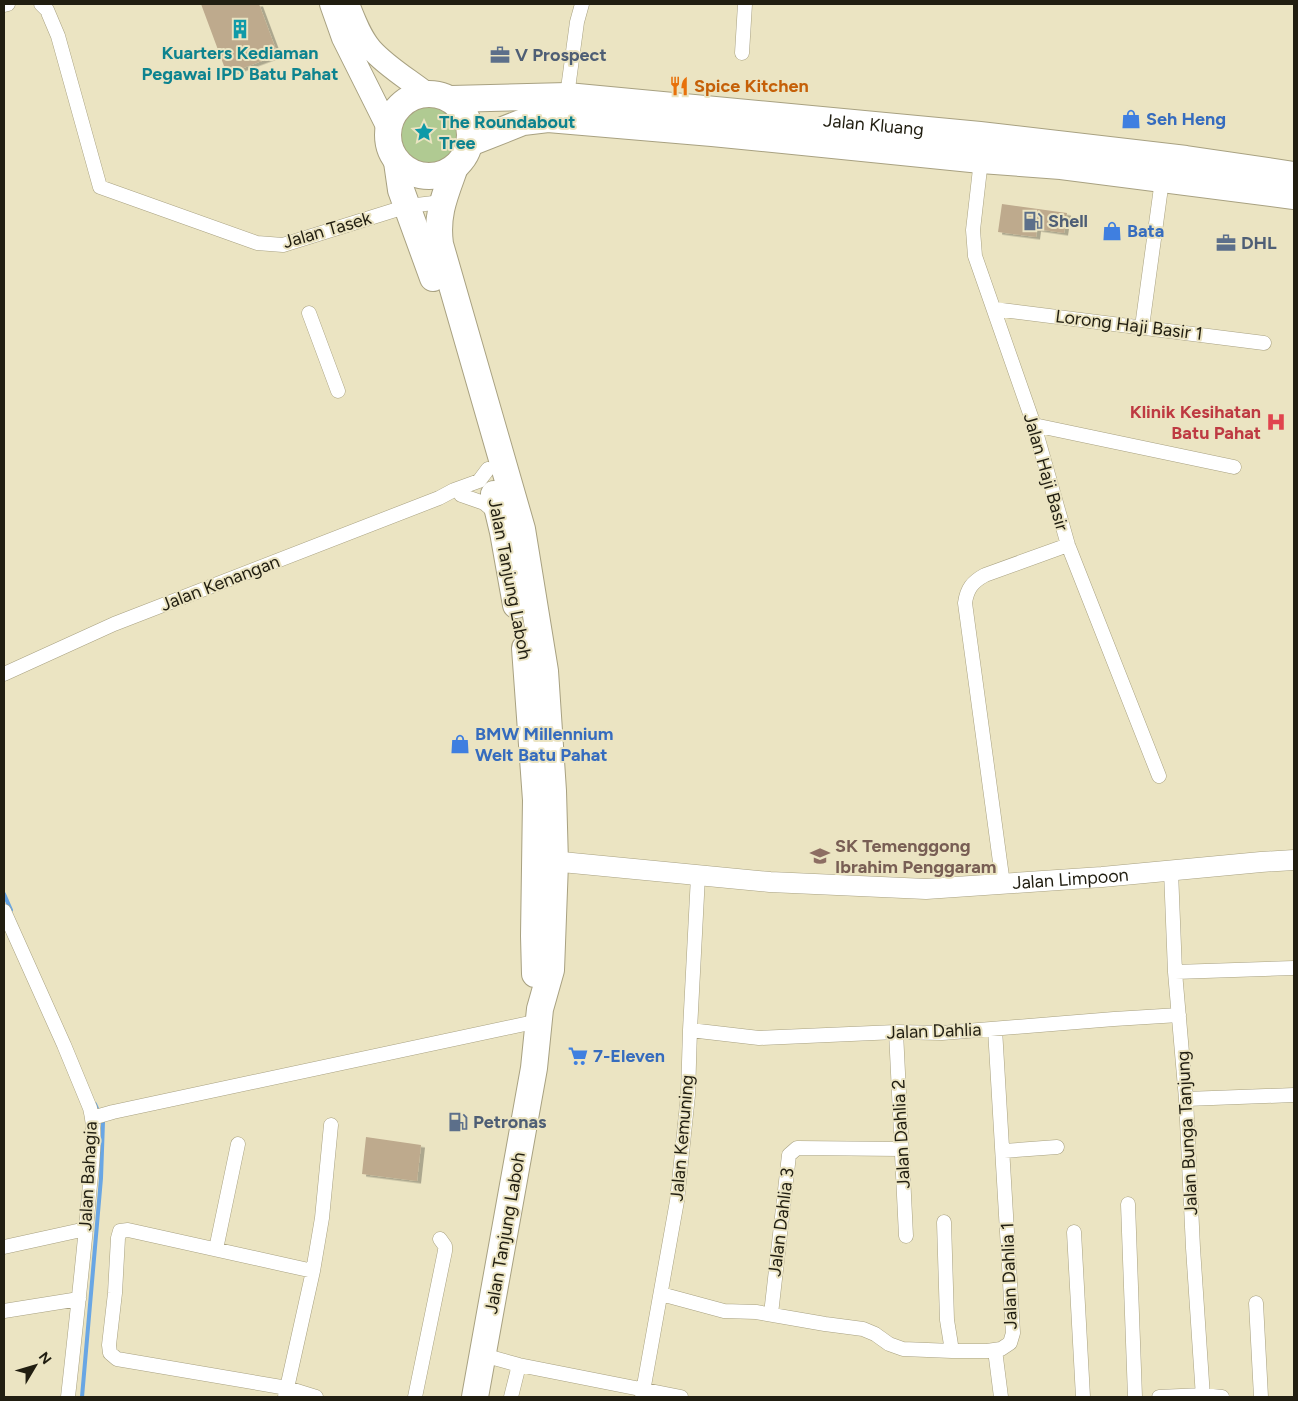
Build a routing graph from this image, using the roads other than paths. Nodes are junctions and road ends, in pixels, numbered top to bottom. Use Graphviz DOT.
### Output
graph roads {
  1 [pos="8,4"];
  2 [pos="41,4"];
  3 [pos="331,4"];
  4 [pos="348,4"];
  5 [pos="582,4"];
  6 [pos="745,4"];
  7 [pos="4,5"];
  8 [pos="742,53"];
  9 [pos="438,96"];
  10 [pos="567,96"];
  11 [pos="388,128"];
  12 [pos="902,128"];
  13 [pos="470,143"];
  14 [pos="980,160"];
  15 [pos="397,162"];
  16 [pos="455,167"];
  17 [pos="1294,175"];
  18 [pos="1162,180"];
  19 [pos="1294,196"];
  20 [pos="442,202"];
  21 [pos="408,206"];
  22 [pos="994,308"];
  23 [pos="309,313"];
  24 [pos="1142,327"];
  25 [pos="1264,343"];
  26 [pos="338,391"];
  27 [pos="1034,425"];
  28 [pos="1234,467"];
  29 [pos="497,480"];
  30 [pos="461,495"];
  31 [pos="439,498"];
  32 [pos="500,520"];
  33 [pos="1068,545"];
  34 [pos="4,674"];
  35 [pos="1159,776"];
  36 [pos="1294,860"];
  37 [pos="546,861"];
  38 [pos="1171,872"];
  39 [pos="698,876"];
  40 [pos="1003,884"];
  41 [pos="4,912"];
  42 [pos="1294,968"];
  43 [pos="1176,972"];
  44 [pos="540,1015"];
  45 [pos="1179,1015"];
  46 [pos="995,1029"];
  47 [pos="690,1030"];
  48 [pos="896,1032"];
  49 [pos="1294,1095"];
  50 [pos="1186,1099"];
  51 [pos="95,1117"];
  52 [pos="330,1125"];
  53 [pos="238,1144"];
  54 [pos="1057,1147"];
  55 [pos="901,1149"];
  56 [pos="1004,1151"];
  57 [pos="1128,1204"];
  58 [pos="944,1222"];
  59 [pos="86,1229"];
  60 [pos="1074,1232"];
  61 [pos="906,1236"];
  62 [pos="440,1239"];
  63 [pos="4,1247"];
  64 [pos="216,1249"];
  65 [pos="313,1271"];
  66 [pos="661,1294"];
  67 [pos="79,1299"];
  68 [pos="1256,1303"];
  69 [pos="4,1311"];
  70 [pos="771,1314"];
  71 [pos="995,1350"];
  72 [pos="952,1351"];
  73 [pos="483,1355"];
  74 [pos="519,1365"];
  75 [pos="286,1393"];
  76 [pos="643,1394"];
  77 [pos="1203,1396"];
  78 [pos="68,1397"];
  79 [pos="316,1397"];
  80 [pos="415,1397"];
  81 [pos="475,1397"];
  82 [pos="511,1397"];
  83 [pos="681,1397"];
  84 [pos="1001,1397"];
  85 [pos="1082,1397"];
  86 [pos="1135,1397"];
  87 [pos="1159,1397"];
  88 [pos="1222,1397"];
  89 [pos="1260,1397"];
  1 -- 7 [label="street"];
  2 -- 21 [label="street, Jalan Tasek"];
  3 -- 11 [label="main road"];
  4 -- 9 [label="main road"];
  5 -- 10 [label="street"];
  6 -- 8 [label="street"];
  9 -- 10 [label="highway, Jalan Kluang"];
  9 -- 11 [label="highway"];
  9 -- 13 [label="highway"];
  10 -- 12 [label="highway, Jalan Kluang"];
  11 -- 15 [label="highway"];
  12 -- 14 [label="highway"];
  12 -- 17 [label="highway, Jalan Kluang"];
  13 -- 14 [label="highway, Jalan Kluang"];
  13 -- 16 [label="highway"];
  14 -- 18 [label="highway, Jalan Kluang"];
  14 -- 22 [label="street, Jalan Haji Basir"];
  15 -- 16 [label="highway"];
  15 -- 21 [label="highway, Jalan Tanjung Laboh"];
  16 -- 20 [label="highway, Jalan Tanjung Laboh"];
  18 -- 19 [label="highway, Jalan Kluang"];
  18 -- 24 [label="street"];
  20 -- 21 [label="street, Jalan Tasek"];
  20 -- 29 [label="highway, Jalan Tanjung Laboh"];
  21 -- 29 [label="highway, Jalan Tanjung Laboh"];
  22 -- 24 [label="street, Lorong Haji Basir 1"];
  22 -- 27 [label="street, Jalan Haji Basir"];
  23 -- 26 [label="street"];
  24 -- 25 [label="street, Lorong Haji Basir 1"];
  27 -- 28 [label="street"];
  27 -- 33 [label="street, Jalan Haji Basir"];
  29 -- 30 [label="street, Jalan Kenangan"];
  29 -- 31 [label="street, Jalan Kenangan"];
  29 -- 32 [label="highway, Jalan Tanjung Laboh"];
  29 -- 37 [label="highway, Jalan Tanjung Laboh"];
  30 -- 31 [label="street, Jalan Kenangan"];
  30 -- 32 [label="street, Jalan Kenangan"];
  31 -- 34 [label="street, Jalan Kenangan"];
  32 -- 37 [label="highway, Jalan Tanjung Laboh"];
  33 -- 35 [label="street, Jalan Haji Basir"];
  33 -- 40 [label="street"];
  36 -- 38 [label="street, Jalan Limpoon"];
  37 -- 39 [label="street, Jalan Limpoon"];
  37 -- 44 [label="highway, Jalan Tanjung Laboh"];
  38 -- 40 [label="street, Jalan Limpoon"];
  38 -- 43 [label="street, Jalan Bunga Tanjung"];
  39 -- 40 [label="street, Jalan Limpoon"];
  39 -- 47 [label="street, Jalan Kemuning"];
  41 -- 51 [label="street, Jalan Bahagia"];
  42 -- 43 [label="street"];
  43 -- 45 [label="street, Jalan Bunga Tanjung"];
  44 -- 51 [label="street"];
  44 -- 73 [label="highway, Jalan Tanjung Laboh"];
  45 -- 46 [label="street, Jalan Dahlia"];
  45 -- 50 [label="street, Jalan Bunga Tanjung"];
  46 -- 48 [label="street, Jalan Dahlia"];
  46 -- 56 [label="street, Jalan Dahlia 1"];
  47 -- 48 [label="street, Jalan Dahlia"];
  47 -- 66 [label="street, Jalan Kemuning"];
  48 -- 55 [label="street, Jalan Dahlia 2"];
  49 -- 50 [label="street"];
  50 -- 77 [label="street, Jalan Bunga Tanjung"];
  51 -- 59 [label="street, Jalan Bahagia"];
  52 -- 65 [label="street"];
  53 -- 64 [label="street"];
  54 -- 56 [label="street"];
  55 -- 61 [label="street, Jalan Dahlia 2"];
  55 -- 70 [label="street, Jalan Dahlia 3"];
  56 -- 71 [label="street, Jalan Dahlia 1"];
  57 -- 86 [label="street"];
  58 -- 72 [label="street"];
  59 -- 63 [label="street"];
  59 -- 67 [label="street, Jalan Bahagia"];
  60 -- 85 [label="street"];
  62 -- 80 [label="street"];
  64 -- 65 [label="street"];
  64 -- 75 [label="street"];
  65 -- 75 [label="street"];
  66 -- 70 [label="street, Jalan Dahlia 1"];
  66 -- 76 [label="street, Jalan Kemuning"];
  67 -- 69 [label="street"];
  67 -- 78 [label="street, Jalan Bahagia"];
  68 -- 89 [label="street"];
  70 -- 72 [label="street, Jalan Dahlia 1"];
  71 -- 72 [label="street, Jalan Dahlia 1"];
  71 -- 84 [label="street"];
  73 -- 74 [label="street"];
  73 -- 81 [label="highway, Jalan Tanjung Laboh"];
  74 -- 76 [label="street"];
  74 -- 82 [label="street"];
  75 -- 79 [label="street"];
  76 -- 83 [label="street"];
  77 -- 87 [label="street"];
  77 -- 88 [label="street"];
}
